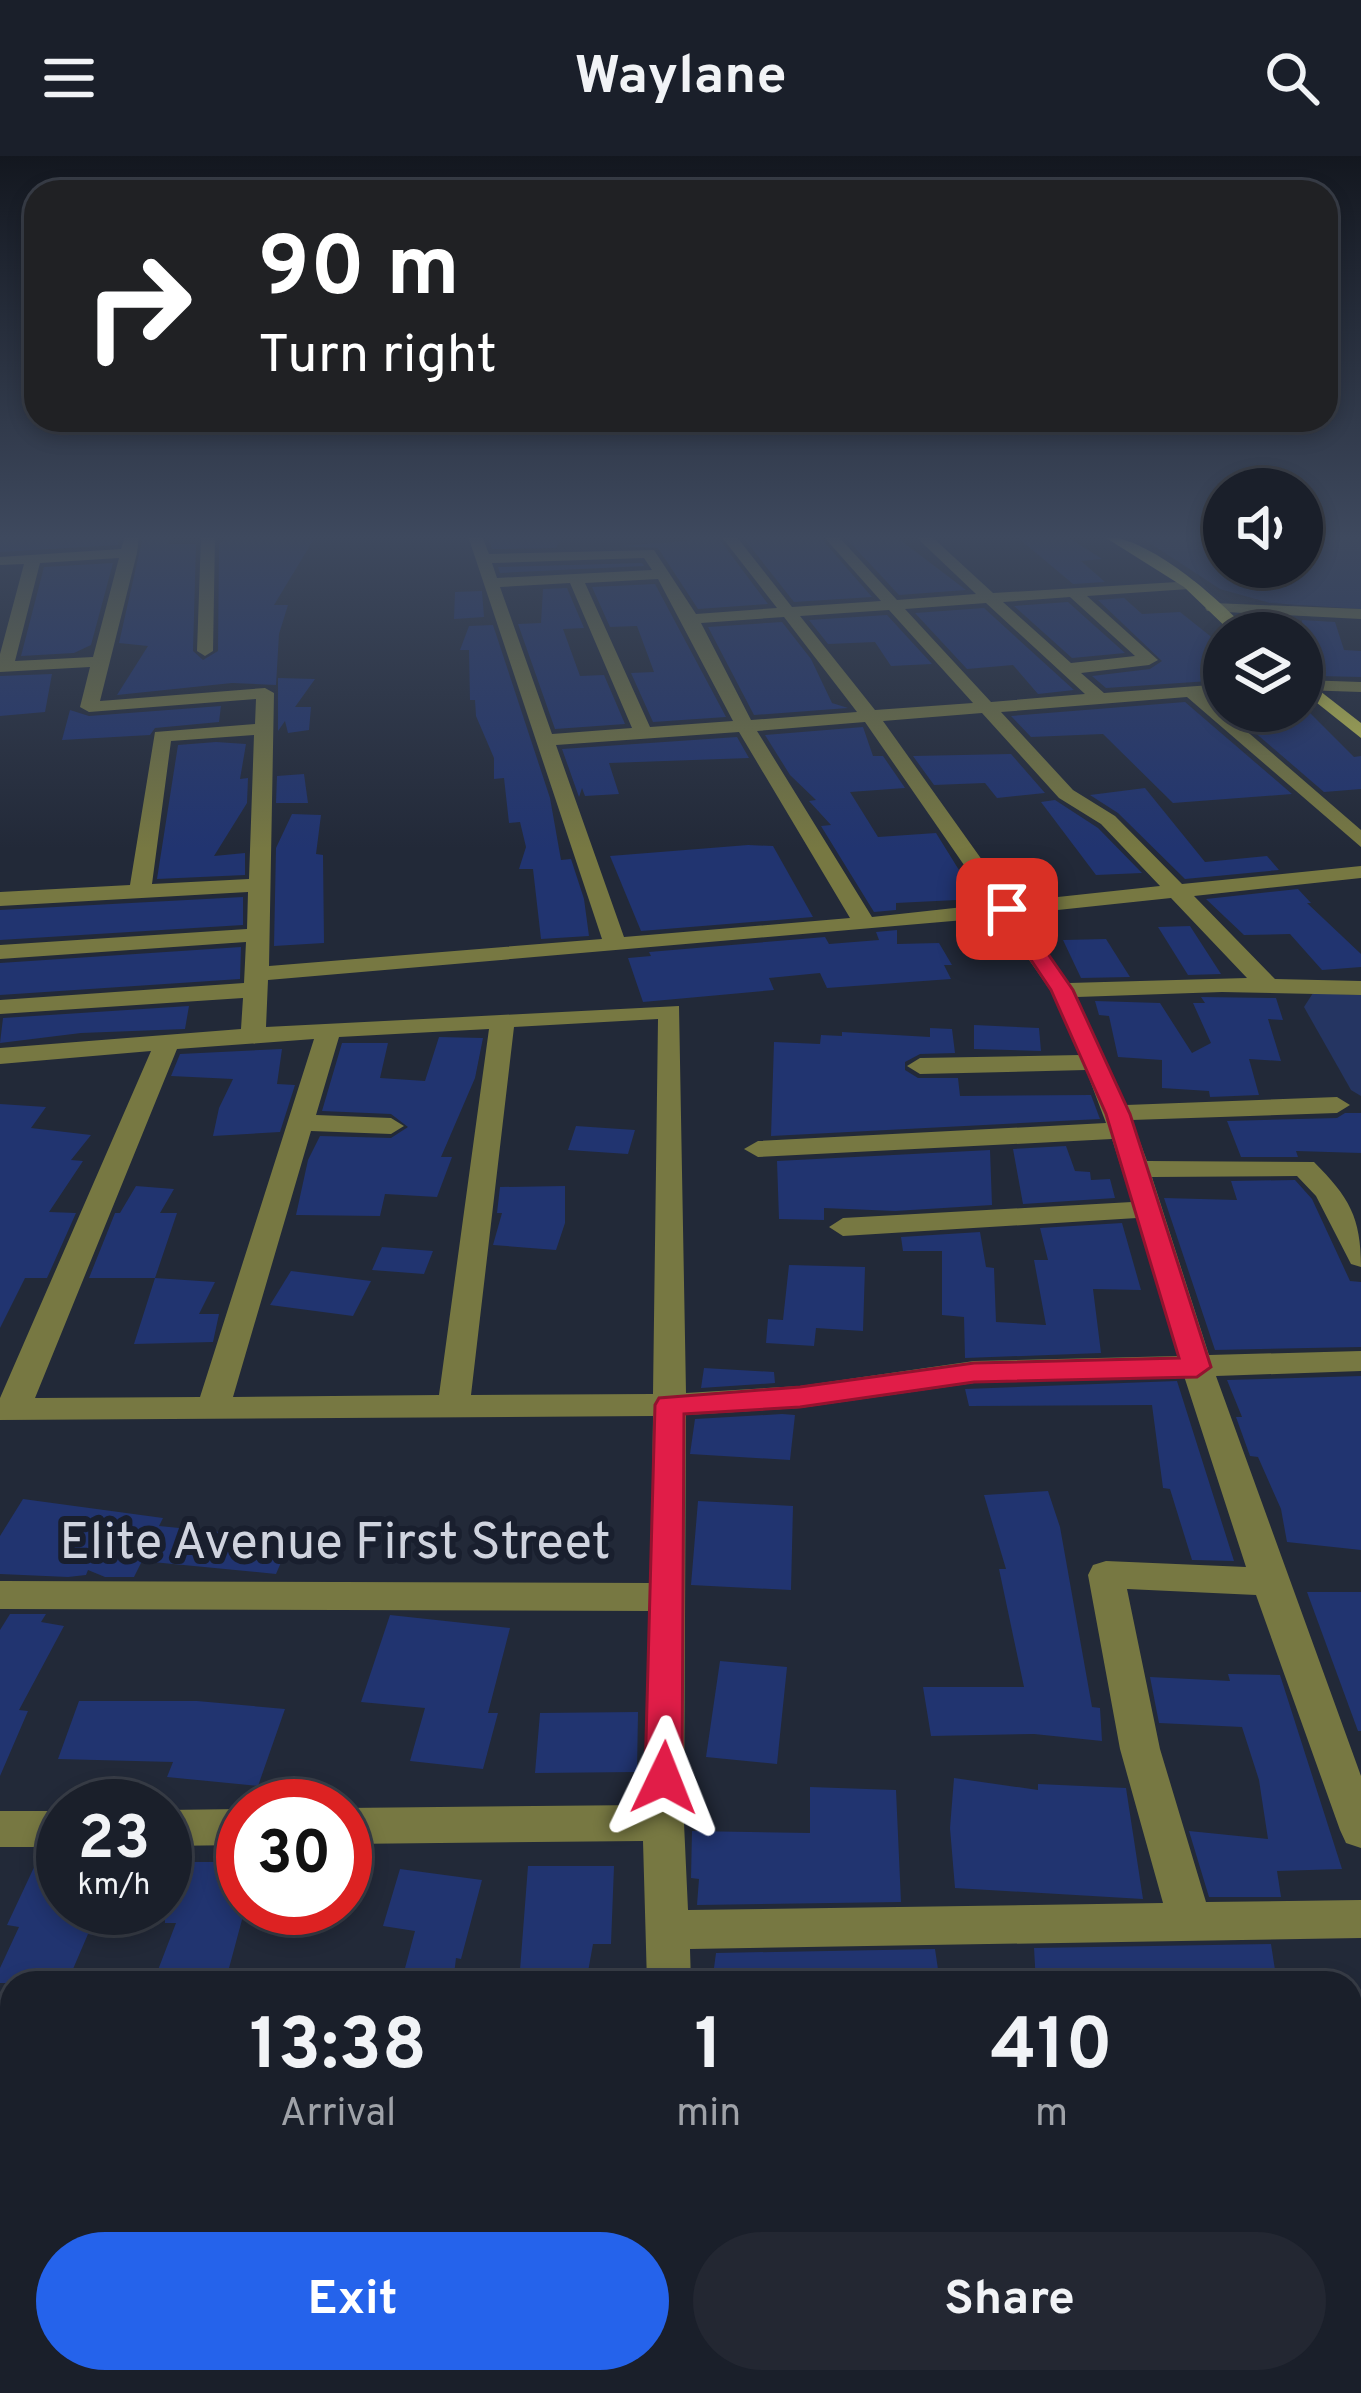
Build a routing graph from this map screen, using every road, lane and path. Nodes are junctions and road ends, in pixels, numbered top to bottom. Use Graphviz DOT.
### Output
graph roads {
  1 [pos="104,640"];
  2 [pos="205,640"];
  3 [pos="510,640"];
  4 [pos="603,640"];
  5 [pos="702,640"];
  6 [pos="811,640"];
  7 [pos="924,640"];
  8 [pos="1034,640"];
  9 [pos="1128,640"];
  10 [pos="205,651"];
  11 [pos="98,662"];
  12 [pos="2,667"];
  13 [pos="1066,669"];
  14 [pos="1323,685"];
  15 [pos="1361,687"];
  16 [pos="1203,690"];
  17 [pos="1190,691"];
  18 [pos="1099,698"];
  19 [pos="1323,701"];
  20 [pos="986,709"];
  21 [pos="872,717"];
  22 [pos="746,727"];
  23 [pos="266,729"];
  24 [pos="1361,732"];
  25 [pos="643,733"];
  26 [pos="542,740"];
  27 [pos="1361,841"];
  28 [pos="1361,872"];
  29 [pos="260,885"];
  30 [pos="1176,888"];
  31 [pos="140,891"];
  32 [pos="0,899"];
  33 [pos="1007,909"];
  34 [pos="866,924"];
  35 [pos="256,935"];
  36 [pos="615,944"];
  37 [pos="0,952"];
  38 [pos="255,982"];
  39 [pos="1268,986"];
  40 [pos="1361,988"];
  41 [pos="1062,990"];
  42 [pos="0,1007"];
  43 [pos="503,1020"];
  44 [pos="329,1030"];
  45 [pos="253,1035"];
  46 [pos="167,1042"];
  47 [pos="0,1056"];
  48 [pos="1092,1062"];
  49 [pos="920,1066"];
  50 [pos="1337,1105"];
  51 [pos="1121,1122"];
  52 [pos="299,1123"];
  53 [pos="391,1126"];
  54 [pos="758,1149"];
  55 [pos="1137,1168"];
  56 [pos="1151,1209"];
  57 [pos="843,1227"];
  58 [pos="1361,1258"];
  59 [pos="1361,1361"];
  60 [pos="1197,1367"];
  61 [pos="454,1404"];
  62 [pos="670,1405"];
  63 [pos="213,1408"];
  64 [pos="7,1409"];
  65 [pos="1269,1582"];
  66 [pos="0,1595"];
  67 [pos="669,1597"];
  68 [pos="663,1823"];
  69 [pos="372,1826"];
  70 [pos="0,1829"];
  71 [pos="36,1829"];
  72 [pos="1361,1830"];
  73 [pos="1189,1919"];
  74 [pos="1361,1919"];
  75 [pos="664,1930"];
  76 [pos="668,1971"];
  1 -- 11 [label="street"];
  2 -- 10 [label="street"];
  3 -- 26 [label="street"];
  4 -- 25 [label="street"];
  5 -- 22 [label="street"];
  6 -- 21 [label="street"];
  7 -- 20 [label="street"];
  8 -- 13 [label="street"];
  9 -- 13 [label="street"];
  11 -- 12 [label="street"];
  11 -- 23 [label="street"];
  13 -- 18 [label="street"];
  14 -- 15 [label="street"];
  16 -- 17 [label="street"];
  17 -- 18 [label="street"];
  17 -- 27 [label="street"];
  18 -- 20 [label="street"];
  19 -- 24 [label="main road"];
  20 -- 21 [label="street"];
  20 -- 30 [label="street"];
  21 -- 22 [label="street"];
  21 -- 33 [label="street"];
  22 -- 25 [label="street"];
  22 -- 34 [label="street"];
  23 -- 29 [label="street"];
  23 -- 31 [label="street"];
  25 -- 26 [label="street"];
  26 -- 36 [label="street"];
  28 -- 30 [label="street"];
  29 -- 31 [label="street"];
  29 -- 35 [label="street"];
  30 -- 33 [label="street"];
  30 -- 39 [label="street"];
  31 -- 32 [label="street"];
  33 -- 34 [label="street"];
  33 -- 41 [label="street"];
  34 -- 36 [label="street"];
  35 -- 37 [label="street"];
  35 -- 38 [label="street"];
  36 -- 38 [label="street"];
  38 -- 42 [label="street"];
  38 -- 45 [label="street"];
  39 -- 40 [label="street"];
  39 -- 41 [label="street"];
  41 -- 48 [label="street"];
  43 -- 44 [label="street"];
  43 -- 61 [label="street"];
  43 -- 62 [label="street"];
  44 -- 45 [label="street"];
  44 -- 52 [label="street"];
  45 -- 46 [label="street"];
  46 -- 47 [label="street"];
  46 -- 64 [label="street"];
  48 -- 49 [label="street"];
  48 -- 51 [label="street"];
  50 -- 51 [label="street"];
  51 -- 54 [label="street"];
  51 -- 55 [label="street"];
  52 -- 53 [label="street"];
  52 -- 63 [label="street"];
  55 -- 56 [label="street"];
  55 -- 58 [label="street"];
  56 -- 57 [label="street"];
  56 -- 60 [label="street"];
  59 -- 60 [label="street"];
  60 -- 62 [label="street"];
  60 -- 65 [label="street"];
  61 -- 62 [label="street"];
  61 -- 63 [label="street"];
  62 -- 67 [label="street"];
  63 -- 64 [label="street"];
  65 -- 72 [label="street"];
  65 -- 73 [label="street"];
  66 -- 67 [label="street, Elite Avenue First Street"];
  67 -- 68 [label="street"];
  68 -- 69 [label="street"];
  68 -- 75 [label="street"];
  70 -- 71 [label="street"];
  73 -- 74 [label="street"];
  73 -- 75 [label="street"];
  75 -- 76 [label="street"];
}
